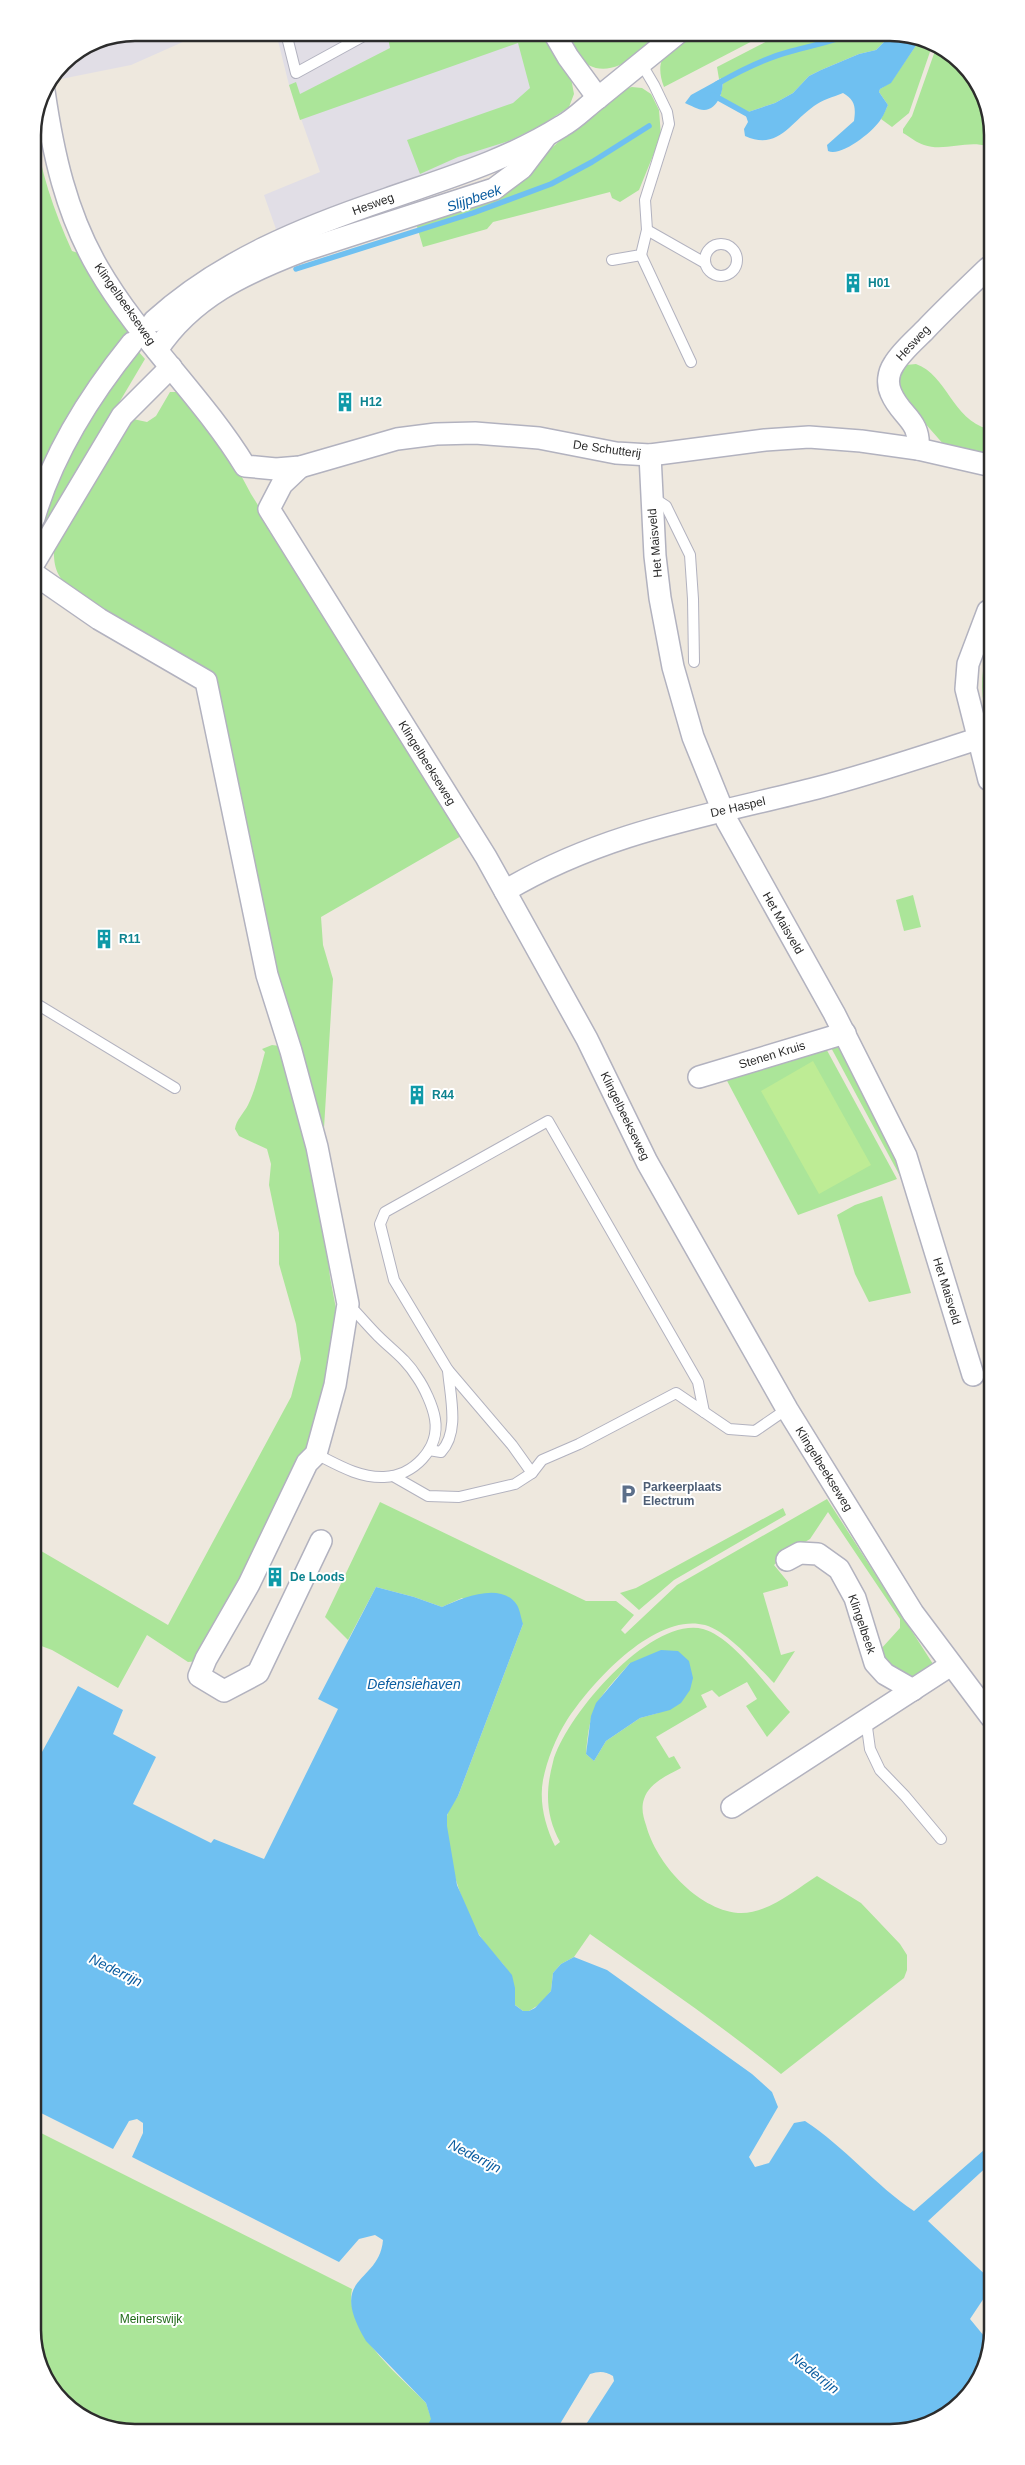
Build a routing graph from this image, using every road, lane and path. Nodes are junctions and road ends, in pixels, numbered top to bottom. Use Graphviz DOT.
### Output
graph roads {
  1 [pos="288,41"];
  2 [pos="354,41"];
  3 [pos="559,41"];
  4 [pos="668,41"];
  5 [pos="641,63"];
  6 [pos="598,98"];
  7 [pos="46,104"];
  8 [pos="546,136"];
  9 [pos="647,230"];
  10 [pos="641,256"];
  11 [pos="612,260"];
  12 [pos="705,263"];
  13 [pos="984,272"];
  14 [pos="154,321"];
  15 [pos="132,343"];
  16 [pos="157,350"];
  17 [pos="691,362"];
  18 [pos="171,367"];
  19 [pos="918,450"];
  20 [pos="650,455"];
  21 [pos="984,464"];
  22 [pos="244,466"];
  23 [pos="300,467"];
  24 [pos="651,496"];
  25 [pos="41,501"];
  26 [pos="269,509"];
  27 [pos="41,551"];
  28 [pos="41,579"];
  29 [pos="984,622"];
  30 [pos="694,662"];
  31 [pos="977,739"];
  32 [pos="984,763"];
  33 [pos="722,810"];
  34 [pos="505,890"];
  35 [pos="41,1007"];
  36 [pos="845,1033"];
  37 [pos="699,1077"];
  38 [pos="174,1088"];
  39 [pos="348,1304"];
  40 [pos="448,1370"];
  41 [pos="973,1375"];
  42 [pos="787,1409"];
  43 [pos="704,1412"];
  44 [pos="429,1450"];
  45 [pos="316,1454"];
  46 [pos="532,1473"];
  47 [pos="394,1476"];
  48 [pos="321,1541"];
  49 [pos="787,1560"];
  50 [pos="951,1665"];
  51 [pos="913,1690"];
  52 [pos="984,1708"];
  53 [pos="866,1719"];
  54 [pos="732,1807"];
  55 [pos="941,1839"];
  1 -- 2 [label="lane"];
  3 -- 6 [label="street"];
  4 -- 5 [label="street, Hesweg"];
  5 -- 6 [label="street, Hesweg"];
  5 -- 9 [label="lane"];
  6 -- 8 [label="street, Hesweg"];
  7 -- 16 [label="street, Klingelbeekseweg"];
  8 -- 14 [label="street, Hesweg"];
  8 -- 16 [label="street"];
  9 -- 10 [label="lane"];
  9 -- 12 [label="lane"];
  10 -- 11 [label="lane"];
  10 -- 17 [label="lane"];
  13 -- 19 [label="street, Hesweg"];
  15 -- 25 [label="street"];
  16 -- 18 [label="street, Klingelbeekseweg"];
  18 -- 22 [label="street, Klingelbeekseweg"];
  18 -- 27 [label="street"];
  19 -- 20 [label="street, De Schutterij"];
  19 -- 21 [label="street"];
  20 -- 23 [label="street, De Schutterij"];
  20 -- 24 [label="street, Het Maisveld"];
  22 -- 23 [label="street, De Schutterij"];
  23 -- 26 [label="street, De Schutterij"];
  24 -- 30 [label="lane"];
  24 -- 33 [label="street, Het Maisveld"];
  26 -- 34 [label="street, Klingelbeekseweg"];
  28 -- 39 [label="street"];
  29 -- 31 [label="street"];
  31 -- 32 [label="street"];
  31 -- 33 [label="street, De Haspel"];
  33 -- 34 [label="street, De Haspel"];
  33 -- 36 [label="street, Het Maisveld"];
  34 -- 42 [label="street, Klingelbeekseweg"];
  35 -- 38 [label="lane"];
  36 -- 37 [label="street, Stenen Kruis"];
  36 -- 41 [label="street, Het Maisveld"];
  39 -- 44 [label="lane"];
  39 -- 45 [label="street"];
  40 -- 43 [label="lane"];
  40 -- 44 [label="lane"];
  40 -- 46 [label="lane"];
  42 -- 43 [label="lane"];
  42 -- 50 [label="street, Klingelbeekseweg"];
  43 -- 46 [label="lane"];
  44 -- 47 [label="lane"];
  45 -- 47 [label="lane"];
  45 -- 48 [label="street"];
  46 -- 47 [label="lane"];
  49 -- 51 [label="street, Klingelbeek"];
  50 -- 51 [label="street"];
  50 -- 52 [label="street, Klingelbeekseweg"];
  51 -- 53 [label="street"];
  53 -- 54 [label="street"];
  53 -- 55 [label="lane"];
}
